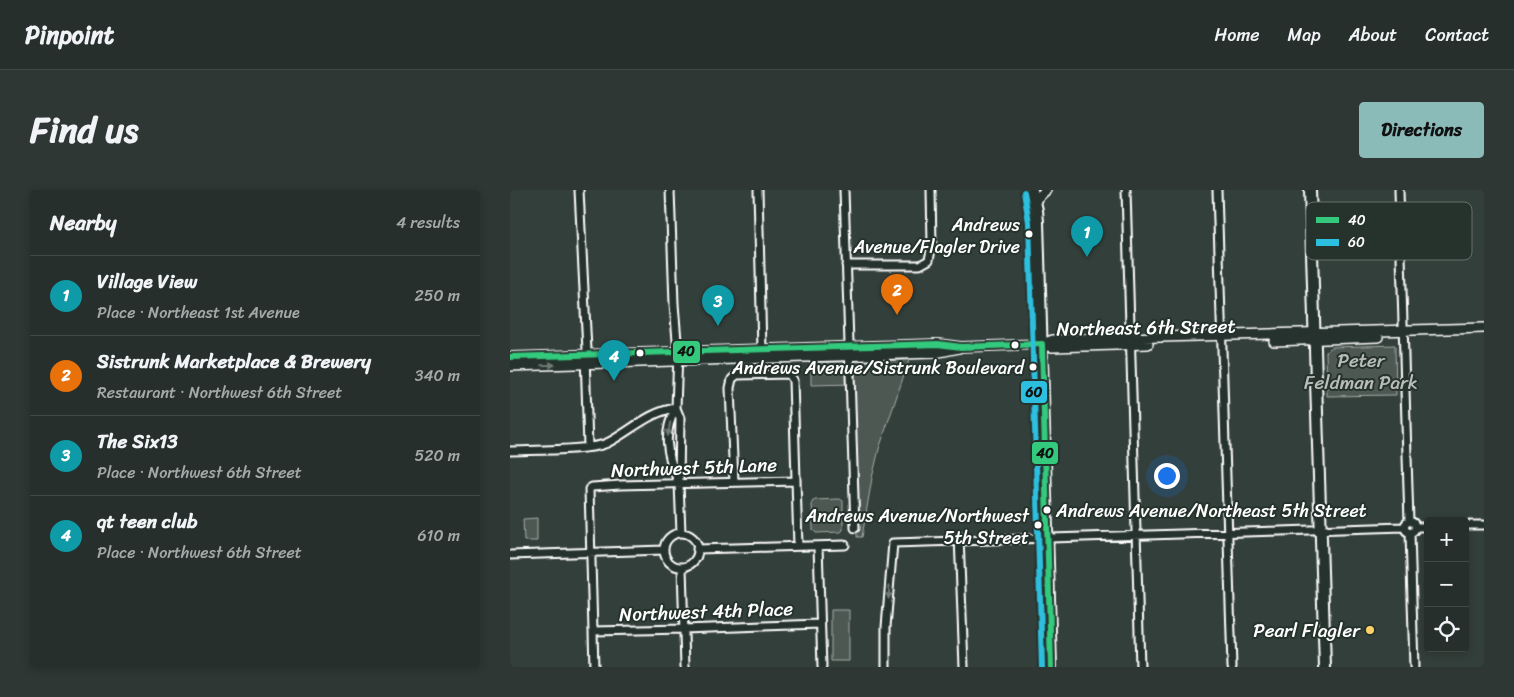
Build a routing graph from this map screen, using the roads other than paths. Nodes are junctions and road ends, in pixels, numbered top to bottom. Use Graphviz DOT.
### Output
graph roads {
  1 [pos="579,190"];
  2 [pos="670,190"];
  3 [pos="758,190"];
  4 [pos="844,190"];
  5 [pos="930,190"];
  6 [pos="1126,190"];
  7 [pos="1217,190"];
  8 [pos="1038,196"];
  9 [pos="1312,260"];
  10 [pos="1401,260"];
  11 [pos="846,266"];
  12 [pos="1484,328"];
  13 [pos="1404,334"];
  14 [pos="1484,334"];
  15 [pos="1314,336"];
  16 [pos="1222,339"];
  17 [pos="1130,342"];
  18 [pos="1042,344"];
  19 [pos="762,350"];
  20 [pos="849,351"];
  21 [pos="675,355"];
  22 [pos="510,358"];
  23 [pos="585,360"];
  24 [pos="510,366"];
  25 [pos="676,408"];
  26 [pos="588,447"];
  27 [pos="510,451"];
  28 [pos="796,480"];
  29 [pos="734,482"];
  30 [pos="679,483"];
  31 [pos="1484,525"];
  32 [pos="1469,526"];
  33 [pos="1409,527"];
  34 [pos="1424,527"];
  35 [pos="855,528"];
  36 [pos="1320,530"];
  37 [pos="681,533"];
  38 [pos="1228,533"];
  39 [pos="1136,535"];
  40 [pos="960,538"];
  41 [pos="1048,538"];
  42 [pos="846,545"];
  43 [pos="798,546"];
  44 [pos="818,546"];
  45 [pos="697,549"];
  46 [pos="664,550"];
  47 [pos="591,552"];
  48 [pos="510,555"];
  49 [pos="682,566"];
  50 [pos="820,624"];
  51 [pos="684,629"];
  52 [pos="593,631"];
  53 [pos="594,667"];
  54 [pos="685,667"];
  55 [pos="822,667"];
  56 [pos="886,667"];
  57 [pos="964,667"];
  58 [pos="1051,667"];
  59 [pos="1140,667"];
  60 [pos="1232,667"];
  61 [pos="1325,667"];
  62 [pos="1414,667"];
  1 -- 23 [label="street"];
  2 -- 21 [label="street"];
  3 -- 19 [label="street"];
  4 -- 11 [label="street"];
  5 -- 11 [label="street"];
  6 -- 17 [label="street"];
  7 -- 16 [label="street"];
  8 -- 18 [label="main road"];
  9 -- 15 [label="main road"];
  10 -- 13 [label="street"];
  11 -- 20 [label="street"];
  12 -- 13 [label="street, Northeast 6th Street"];
  13 -- 14 [label="street, Northeast 6th Street"];
  13 -- 15 [label="street, Northeast 6th Street"];
  13 -- 33 [label="street"];
  15 -- 16 [label="street, Northeast 6th Street"];
  15 -- 36 [label="main road"];
  16 -- 17 [label="street, Northeast 6th Street"];
  16 -- 38 [label="street"];
  17 -- 18 [label="street, Northeast 6th Street"];
  17 -- 39 [label="street"];
  18 -- 20 [label="street, Northeast 6th Street"];
  18 -- 41 [label="main road"];
  19 -- 20 [label="street"];
  19 -- 21 [label="street"];
  20 -- 21 [label="street"];
  20 -- 35 [label="street"];
  21 -- 23 [label="street"];
  21 -- 25 [label="street"];
  22 -- 23 [label="street"];
  24 -- 23 [label="street, one-way"];
  23 -- 26 [label="street"];
  25 -- 26 [label="street"];
  25 -- 30 [label="street"];
  25 -- 30 [label="street, one-way"];
  26 -- 27 [label="street"];
  28 -- 29 [label="street, Northwest 5th Lane"];
  28 -- 29 [label="street"];
  28 -- 43 [label="street"];
  29 -- 30 [label="street, Northwest 5th Lane"];
  30 -- 37 [label="street"];
  30 -- 47 [label="street, Northwest 5th Lane"];
  31 -- 32 [label="street"];
  33 -- 34 [label="street"];
  33 -- 36 [label="street"];
  33 -- 62 [label="street"];
  36 -- 38 [label="street"];
  36 -- 61 [label="main road"];
  37 -- 45 [label="street"];
  37 -- 46 [label="street"];
  38 -- 39 [label="street"];
  38 -- 60 [label="street"];
  39 -- 41 [label="street"];
  39 -- 59 [label="street"];
  40 -- 41 [label="street"];
  40 -- 56 [label="street, one-way"];
  40 -- 57 [label="street"];
  41 -- 58 [label="main road"];
  42 -- 44 [label="street"];
  43 -- 44 [label="street"];
  43 -- 45 [label="street"];
  44 -- 50 [label="street"];
  45 -- 49 [label="street"];
  46 -- 47 [label="street"];
  46 -- 49 [label="street"];
  47 -- 48 [label="street"];
  47 -- 52 [label="street"];
  49 -- 51 [label="street"];
  50 -- 51 [label="street, Northwest 4th Place"];
  50 -- 55 [label="street"];
  51 -- 52 [label="street, Northwest 4th Place"];
  51 -- 54 [label="street"];
  52 -- 53 [label="street"];
}
